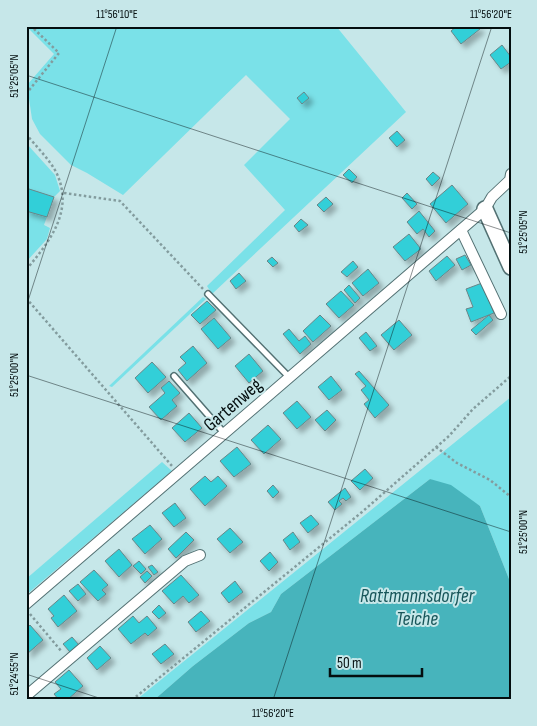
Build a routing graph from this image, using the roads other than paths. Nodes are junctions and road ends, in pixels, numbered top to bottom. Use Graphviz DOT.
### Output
graph roads {
  1 [pos="510,179"];
  2 [pos="485,209"];
  3 [pos="460,230"];
  4 [pos="511,267"];
  5 [pos="208,294"];
  6 [pos="501,314"];
  7 [pos="174,376"];
  8 [pos="289,378"];
  9 [pos="224,433"];
  10 [pos="200,555"];
  11 [pos="26,604"];
  12 [pos="26,696"];
  1 -- 2 [label="street, Gartenweg"];
  2 -- 3 [label="street, Gartenweg"];
  2 -- 4 [label="main road"];
  3 -- 6 [label="street"];
  3 -- 8 [label="street, Gartenweg"];
  5 -- 8 [label="lane"];
  7 -- 9 [label="lane"];
  8 -- 9 [label="street, Gartenweg"];
  9 -- 11 [label="street, Gartenweg"];
  10 -- 12 [label="street"];
}
